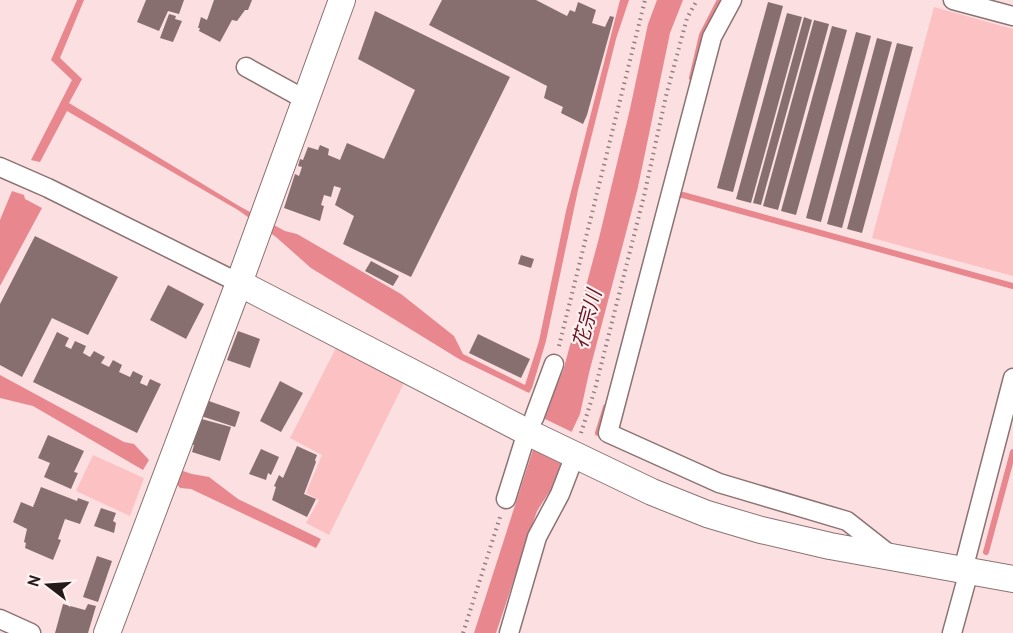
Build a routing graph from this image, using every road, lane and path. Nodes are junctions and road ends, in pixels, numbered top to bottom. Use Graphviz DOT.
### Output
graph roads {
  1 [pos="342,0"];
  2 [pos="645,0"];
  3 [pos="697,0"];
  4 [pos="732,0"];
  5 [pos="953,0"];
  6 [pos="1013,16"];
  7 [pos="246,67"];
  8 [pos="295,94"];
  9 [pos="0,167"];
  10 [pos="233,280"];
  11 [pos="554,364"];
  12 [pos="1013,378"];
  13 [pos="531,428"];
  14 [pos="575,449"];
  15 [pos="506,499"];
  16 [pos="894,558"];
  17 [pos="966,570"];
  18 [pos="1013,579"];
  19 [pos="0,619"];
  20 [pos="31,633"];
  21 [pos="107,633"];
  22 [pos="464,633"];
  23 [pos="509,633"];
  24 [pos="952,633"];
  1 -- 10 [label="street"];
  2 -- 11 [label="path"];
  3 -- 14 [label="path"];
  4 -- 16 [label="street"];
  5 -- 6 [label="street"];
  7 -- 8 [label="street"];
  9 -- 10 [label="street"];
  10 -- 13 [label="street"];
  10 -- 21 [label="street"];
  11 -- 13 [label="street"];
  12 -- 17 [label="street"];
  13 -- 14 [label="street"];
  13 -- 15 [label="street"];
  14 -- 16 [label="street"];
  14 -- 23 [label="street"];
  15 -- 22 [label="path"];
  16 -- 17 [label="street"];
  17 -- 18 [label="street"];
  17 -- 24 [label="street"];
  19 -- 20 [label="street"];
}
